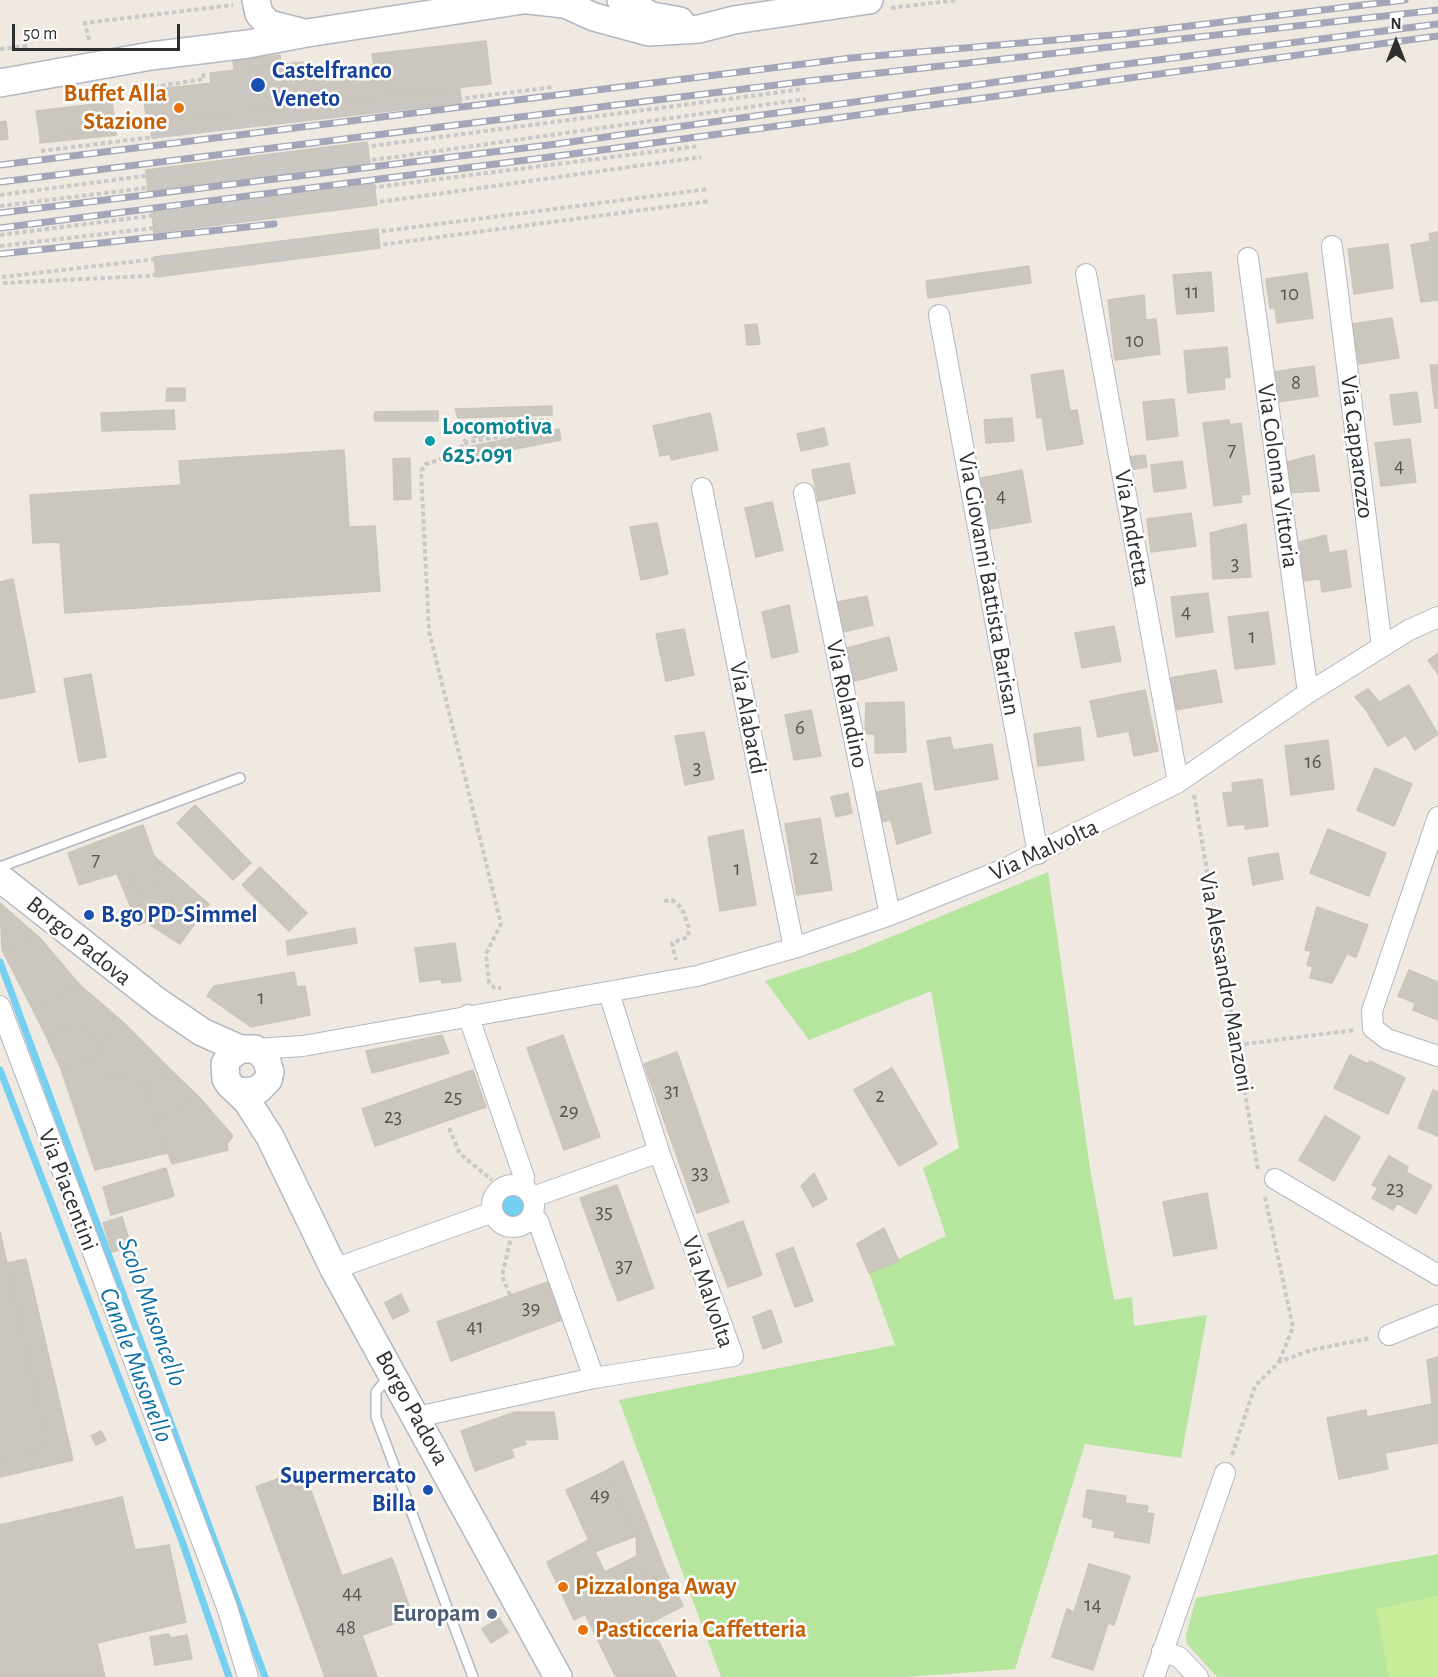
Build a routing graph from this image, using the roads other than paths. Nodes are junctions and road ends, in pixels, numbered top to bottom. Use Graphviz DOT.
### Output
graph roads {
  1 [pos="523,0"];
  2 [pos="528,0"];
  3 [pos="621,0"];
  4 [pos="869,0"];
  5 [pos="250,6"];
  6 [pos="732,20"];
  7 [pos="307,33"];
  8 [pos="204,57"];
  9 [pos="0,83"];
  10 [pos="1332,246"];
  11 [pos="1248,258"];
  12 [pos="1086,274"];
  13 [pos="939,315"];
  14 [pos="702,488"];
  15 [pos="804,494"];
  16 [pos="1438,617"];
  17 [pos="1382,647"];
  18 [pos="1308,693"];
  19 [pos="240,778"];
  20 [pos="1178,782"];
  21 [pos="1438,817"];
  22 [pos="1038,854"];
  23 [pos="0,867"];
  24 [pos="0,878"];
  25 [pos="890,915"];
  26 [pos="794,948"];
  27 [pos="609,993"];
  28 [pos="158,1002"];
  29 [pos="0,1006"];
  30 [pos="468,1015"];
  31 [pos="303,1046"];
  32 [pos="248,1049"];
  33 [pos="1438,1056"];
  34 [pos="267,1079"];
  35 [pos="231,1083"];
  36 [pos="270,1137"];
  37 [pos="659,1152"];
  38 [pos="1265,1180"];
  39 [pos="528,1192"];
  40 [pos="493,1212"];
  41 [pos="532,1217"];
  42 [pos="334,1269"];
  43 [pos="1438,1275"];
  44 [pos="1438,1316"];
  45 [pos="1389,1335"];
  46 [pos="393,1373"];
  47 [pos="594,1378"];
  48 [pos="417,1417"];
  49 [pos="1225,1473"];
  50 [pos="1162,1651"];
  51 [pos="248,1677"];
  52 [pos="473,1677"];
  53 [pos="558,1677"];
  54 [pos="1154,1677"];
  55 [pos="1198,1677"];
  1 -- 7 [label="street"];
  2 -- 6 [label="street"];
  3 -- 6 [label="street"];
  4 -- 6 [label="street"];
  5 -- 7 [label="street"];
  5 -- 8 [label="street"];
  7 -- 8 [label="street"];
  8 -- 9 [label="street"];
  10 -- 17 [label="street, Via Capparozzo"];
  11 -- 18 [label="street, Via Colonna Vittoria"];
  12 -- 20 [label="street, Via Andretta"];
  13 -- 22 [label="street, Via Giovanni Battista Barisan"];
  14 -- 26 [label="street, Via Alabardi"];
  15 -- 25 [label="street, Via Rolandino"];
  16 -- 17 [label="street, Via Malvolta"];
  17 -- 18 [label="street, Via Malvolta"];
  18 -- 20 [label="street, Via Malvolta"];
  19 -- 23 [label="lane"];
  20 -- 22 [label="street, Via Malvolta"];
  21 -- 33 [label="street"];
  22 -- 25 [label="street, Via Malvolta"];
  24 -- 28 [label="street, Borgo Padova"];
  25 -- 26 [label="street, Via Malvolta"];
  26 -- 27 [label="street, Via Malvolta"];
  27 -- 30 [label="street, Via Malvolta"];
  27 -- 37 [label="street, Via Malvolta"];
  28 -- 32 [label="street, Borgo Padova"];
  28 -- 35 [label="street, Borgo Padova"];
  29 -- 51 [label="street, Via Piacentini"];
  30 -- 31 [label="street, Via Malvolta"];
  30 -- 39 [label="street"];
  31 -- 32 [label="street, Via Malvolta"];
  31 -- 34 [label="street, Via Malvolta"];
  32 -- 34 [label="street"];
  32 -- 35 [label="street"];
  34 -- 35 [label="street"];
  34 -- 36 [label="street, Borgo Padova"];
  35 -- 36 [label="street, Borgo Padova"];
  36 -- 42 [label="street, Borgo Padova"];
  37 -- 39 [label="street"];
  37 -- 47 [label="street, Via Malvolta"];
  38 -- 43 [label="street"];
  39 -- 40 [label="street"];
  39 -- 41 [label="street"];
  40 -- 41 [label="street"];
  40 -- 42 [label="street"];
  41 -- 47 [label="street"];
  42 -- 46 [label="street, Borgo Padova"];
  44 -- 45 [label="street"];
  46 -- 48 [label="street, Borgo Padova"];
  46 -- 52 [label="lane"];
  47 -- 48 [label="street, Via Malvolta"];
  48 -- 53 [label="street, Borgo Padova"];
  49 -- 50 [label="street"];
  50 -- 54 [label="street"];
  50 -- 55 [label="street"];
}
